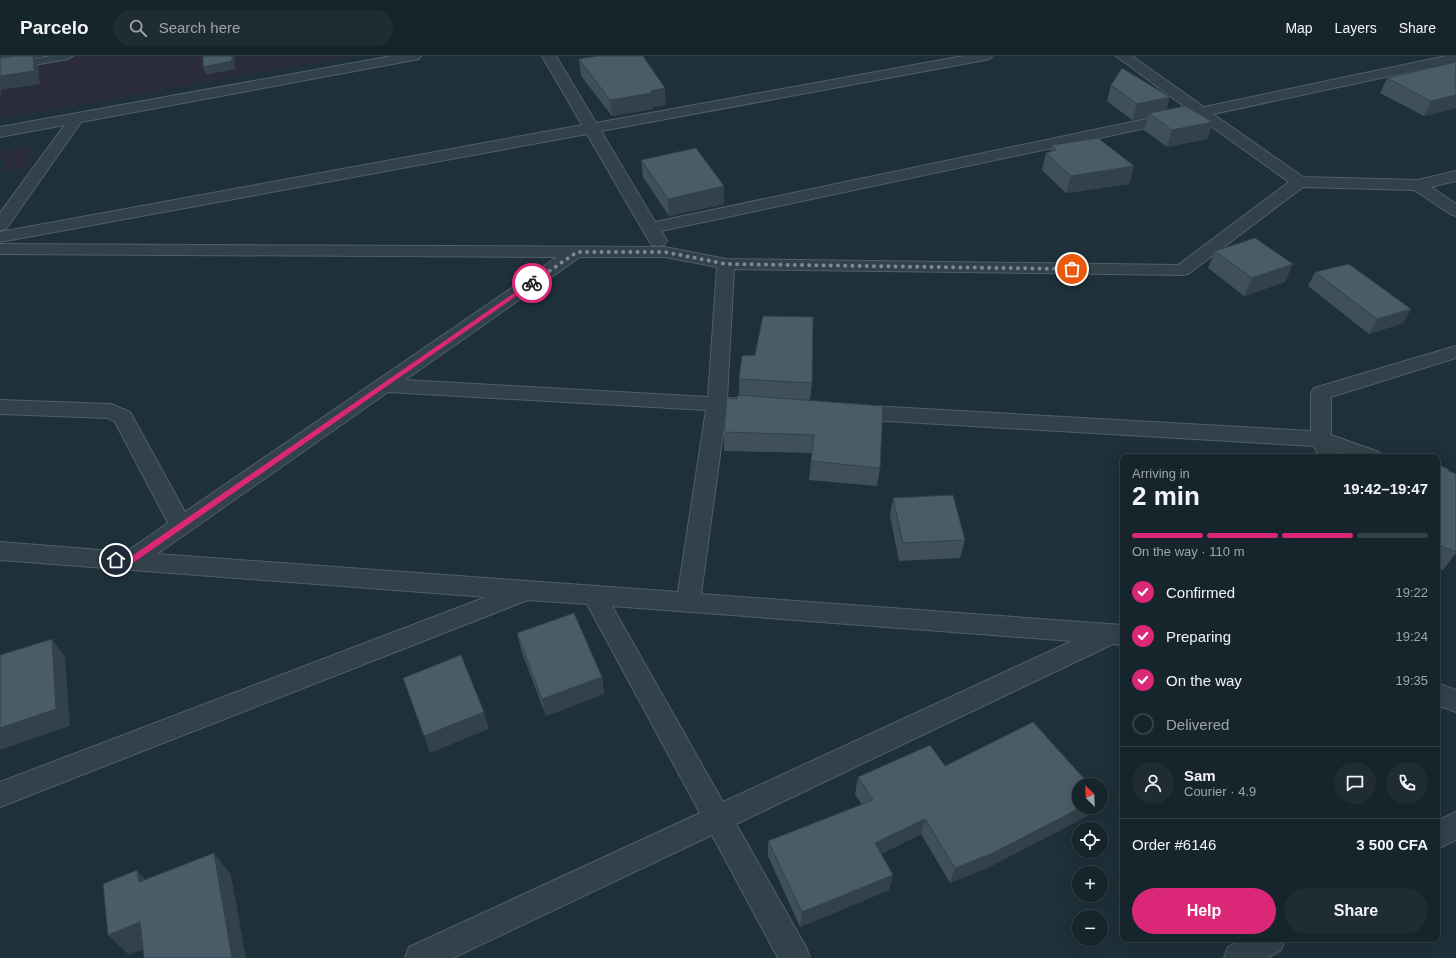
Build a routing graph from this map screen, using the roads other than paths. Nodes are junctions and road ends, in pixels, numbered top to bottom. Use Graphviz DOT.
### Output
graph roads {
  1 [pos="68,56"];
  2 [pos="414,56"];
  3 [pos="549,56"];
  4 [pos="985,56"];
  5 [pos="1123,56"];
  6 [pos="1456,58"];
  7 [pos="0,68"];
  8 [pos="1200,112"];
  9 [pos="77,118"];
  10 [pos="592,128"];
  11 [pos="0,132"];
  12 [pos="1456,176"];
  13 [pos="1299,182"];
  14 [pos="1418,185"];
  15 [pos="1456,211"];
  16 [pos="0,226"];
  17 [pos="650,228"];
  18 [pos="0,237"];
  19 [pos="0,249"];
  20 [pos="577,252"];
  21 [pos="665,252"];
  22 [pos="726,264"];
  23 [pos="1456,352"];
  24 [pos="385,385"];
  25 [pos="717,404"];
  26 [pos="0,406"];
  27 [pos="772,407"];
  28 [pos="836,411"];
  29 [pos="1325,448"];
  30 [pos="1356,454"];
  31 [pos="181,526"];
  32 [pos="0,551"];
  33 [pos="130,561"];
  34 [pos="528,590"];
  35 [pos="594,595"];
  36 [pos="688,602"];
  37 [pos="1118,634"];
  38 [pos="1440,695"];
  39 [pos="1456,701"];
  40 [pos="0,794"];
  41 [pos="718,818"];
  42 [pos="1456,824"];
  43 [pos="1440,834"];
  44 [pos="1265,942"];
  45 [pos="420,958"];
  46 [pos="795,958"];
  47 [pos="1239,958"];
  1 -- 7 [label="lane"];
  2 -- 9 [label="street"];
  3 -- 10 [label="street"];
  4 -- 10 [label="street"];
  5 -- 8 [label="street"];
  6 -- 8 [label="street"];
  8 -- 13 [label="street"];
  8 -- 17 [label="street"];
  9 -- 11 [label="street"];
  9 -- 16 [label="street"];
  10 -- 17 [label="street"];
  10 -- 18 [label="street"];
  12 -- 14 [label="street"];
  13 -- 14 [label="street"];
  13 -- 22 [label="street"];
  14 -- 15 [label="street"];
  17 -- 21 [label="street"];
  19 -- 20 [label="street"];
  20 -- 21 [label="street"];
  20 -- 24 [label="street"];
  21 -- 22 [label="street"];
  22 -- 25 [label="street"];
  23 -- 29 [label="street"];
  24 -- 25 [label="street"];
  24 -- 31 [label="street"];
  25 -- 27 [label="street"];
  25 -- 36 [label="street"];
  26 -- 31 [label="street"];
  28 -- 29 [label="street"];
  29 -- 30 [label="street"];
  31 -- 33 [label="street"];
  32 -- 33 [label="street"];
  33 -- 34 [label="street"];
  34 -- 35 [label="street"];
  34 -- 40 [label="street"];
  35 -- 36 [label="street"];
  35 -- 41 [label="street"];
  36 -- 37 [label="street"];
  37 -- 41 [label="street"];
  38 -- 39 [label="street"];
  41 -- 45 [label="street"];
  41 -- 46 [label="street"];
  42 -- 43 [label="street"];
  44 -- 47 [label="street"];
}
